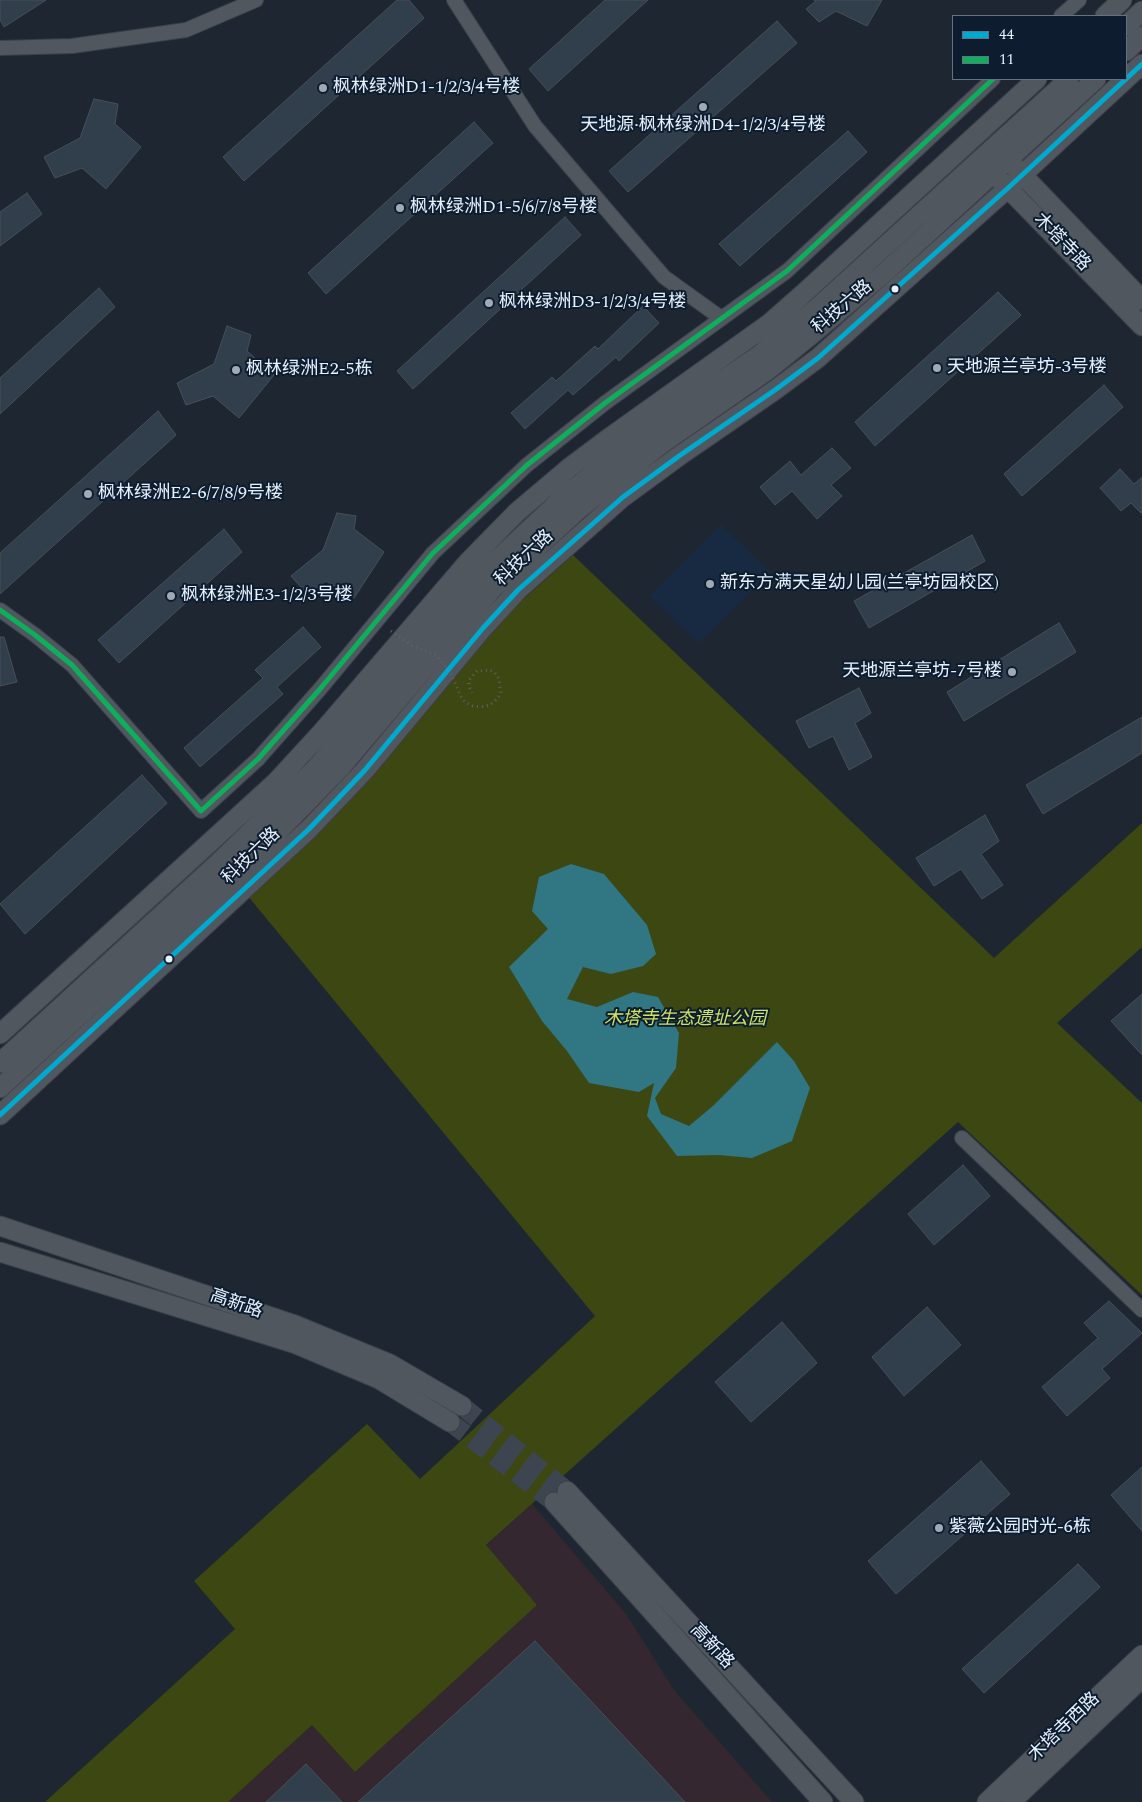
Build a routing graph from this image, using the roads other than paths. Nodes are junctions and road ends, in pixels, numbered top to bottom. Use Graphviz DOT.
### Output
graph roads {
  1 [pos="256,0"];
  2 [pos="454,0"];
  3 [pos="1078,0"];
  4 [pos="1122,0"];
  5 [pos="1142,11"];
  6 [pos="1062,15"];
  7 [pos="1106,15"];
  8 [pos="1127,25"];
  9 [pos="1142,36"];
  10 [pos="0,48"];
  11 [pos="1127,50"];
  12 [pos="1142,64"];
  13 [pos="1127,78"];
  14 [pos="992,80"];
  15 [pos="1036,80"];
  16 [pos="1068,80"];
  17 [pos="1095,80"];
  18 [pos="1125,80"];
  19 [pos="1001,153"];
  20 [pos="987,166"];
  21 [pos="1022,175"];
  22 [pos="1008,188"];
  23 [pos="1142,300"];
  24 [pos="721,318"];
  25 [pos="1142,326"];
  26 [pos="0,610"];
  27 [pos="0,1034"];
  28 [pos="0,1063"];
  29 [pos="0,1088"];
  30 [pos="0,1115"];
  31 [pos="962,1138"];
  32 [pos="0,1226"];
  33 [pos="0,1252"];
  34 [pos="1142,1310"];
  35 [pos="462,1406"];
  36 [pos="450,1422"];
  37 [pos="1142,1655"];
  38 [pos="1142,1678"];
  39 [pos="823,1802"];
  40 [pos="854,1802"];
  41 [pos="987,1802"];
  42 [pos="1011,1802"];
  1 -- 10 [label="street"];
  2 -- 24 [label="street"];
  3 -- 6 [label="street"];
  4 -- 7 [label="main road"];
  5 -- 8 [label="main road"];
  9 -- 11 [label="main road"];
  12 -- 13 [label="main road"];
  14 -- 24 [label="street"];
  15 -- 27 [label="main road"];
  16 -- 19 [label="main road, 科技六路"];
  17 -- 19 [label="main road, 科技六路"];
  18 -- 21 [label="main road"];
  19 -- 20 [label="main road, 科技六路"];
  19 -- 21 [label="main road, 木塔寺路"];
  20 -- 22 [label="main road, 木塔寺路"];
  20 -- 28 [label="main road, 科技六路"];
  20 -- 29 [label="main road, 科技六路"];
  21 -- 22 [label="main road"];
  21 -- 23 [label="main road, 木塔寺路"];
  22 -- 25 [label="main road, 木塔寺路"];
  22 -- 30 [label="main road"];
  24 -- 26 [label="street"];
  31 -- 34 [label="street"];
  32 -- 35 [label="main road, 高新路"];
  33 -- 36 [label="main road, 高新路"];
  37 -- 41 [label="main road, 木塔寺西路"];
  38 -- 42 [label="main road, 木塔寺西路"];
  39 -- 40 [label="main road, 高新路"];
}
